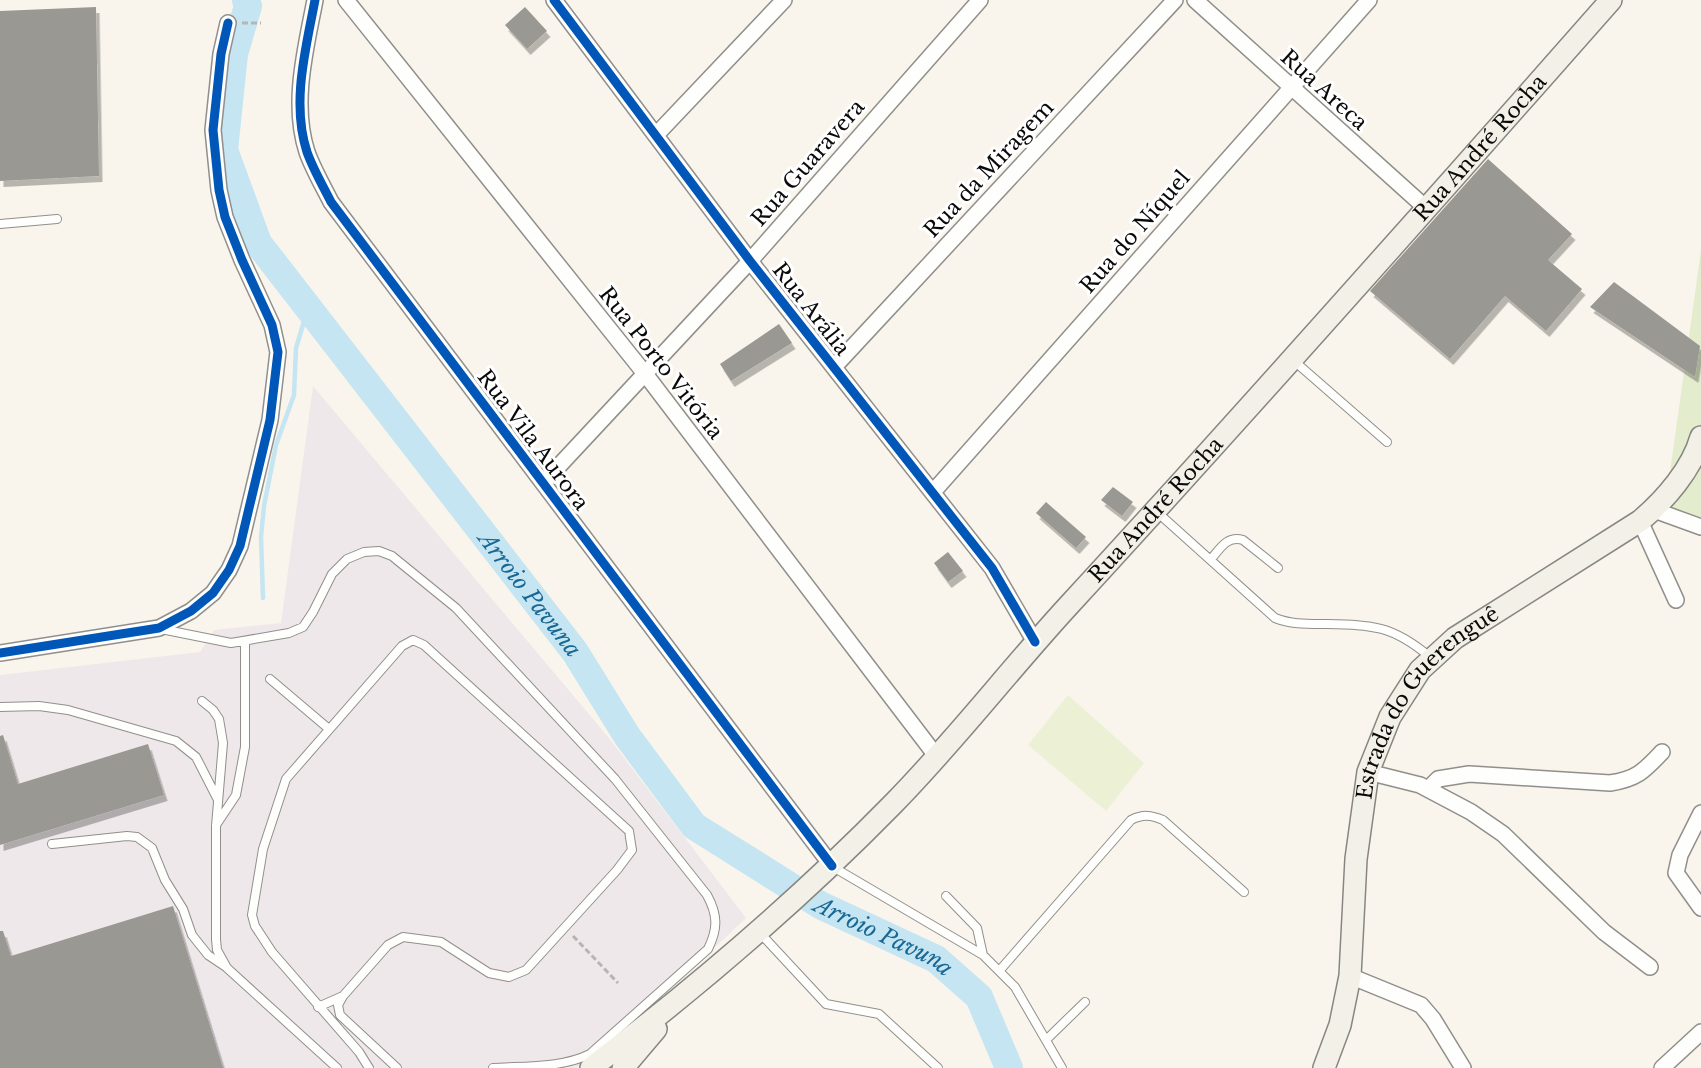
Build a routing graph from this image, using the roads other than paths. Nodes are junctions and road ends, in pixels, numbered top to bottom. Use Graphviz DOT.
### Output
graph roads {
  1 [pos="315,0"];
  2 [pos="346,0"];
  3 [pos="784,0"];
  4 [pos="980,0"];
  5 [pos="1175,0"];
  6 [pos="1195,0"];
  7 [pos="1369,0"];
  8 [pos="1611,0"];
  9 [pos="563,4"];
  10 [pos="228,23"];
  11 [pos="1290,88"];
  12 [pos="656,135"];
  13 [pos="1427,209"];
  14 [pos="57,219"];
  15 [pos="0,224"];
  16 [pos="750,261"];
  17 [pos="1292,359"];
  18 [pos="834,367"];
  19 [pos="646,375"];
  20 [pos="1701,437"];
  21 [pos="1388,442"];
  22 [pos="543,483"];
  23 [pos="933,492"];
  24 [pos="1156,511"];
  25 [pos="1647,516"];
  26 [pos="1701,526"];
  27 [pos="1211,559"];
  28 [pos="1278,568"];
  29 [pos="1676,600"];
  30 [pos="159,628"];
  31 [pos="245,642"];
  32 [pos="1035,642"];
  33 [pos="0,653"];
  34 [pos="1431,658"];
  35 [pos="270,680"];
  36 [pos="202,701"];
  37 [pos="0,707"];
  38 [pos="329,729"];
  39 [pos="1662,752"];
  40 [pos="937,757"];
  41 [pos="1368,772"];
  42 [pos="1428,789"];
  43 [pos="218,802"];
  44 [pos="1701,813"];
  45 [pos="216,826"];
  46 [pos="52,844"];
  47 [pos="829,868"];
  48 [pos="1244,892"];
  49 [pos="946,896"];
  50 [pos="1701,908"];
  51 [pos="757,930"];
  52 [pos="983,955"];
  53 [pos="1650,967"];
  54 [pos="227,968"];
  55 [pos="1000,970"];
  56 [pos="1350,976"];
  57 [pos="343,996"];
  58 [pos="681,999"];
  59 [pos="1085,1002"];
  60 [pos="318,1006"];
  61 [pos="1701,1032"];
  62 [pos="1046,1040"];
  63 [pos="335,1066"];
  64 [pos="532,1066"];
  65 [pos="546,1066"];
  66 [pos="345,1068"];
  67 [pos="369,1068"];
  68 [pos="396,1068"];
  69 [pos="493,1068"];
  70 [pos="591,1068"];
  71 [pos="623,1068"];
  72 [pos="938,1068"];
  73 [pos="1062,1068"];
  74 [pos="1324,1068"];
  75 [pos="1463,1068"];
  76 [pos="1662,1068"];
  1 -- 22 [label="street, Rua Vila Aurora"];
  2 -- 19 [label="street, Rua Porto Vitória"];
  3 -- 12 [label="street"];
  4 -- 16 [label="street, Rua Guaravera"];
  5 -- 18 [label="street, Rua da Miragem"];
  6 -- 11 [label="street, Rua Areca"];
  7 -- 11 [label="street, Rua do Níquel"];
  8 -- 13 [label="main road, Rua André Rocha"];
  9 -- 12 [label="street, Rua Arália"];
  10 -- 30 [label="street"];
  11 -- 13 [label="street, Rua Areca"];
  11 -- 23 [label="street, Rua do Níquel"];
  12 -- 16 [label="street, Rua Arália"];
  13 -- 17 [label="main road, Rua André Rocha"];
  14 -- 15 [label="lane"];
  16 -- 18 [label="street, Rua Arália"];
  16 -- 19 [label="street, Rua Guaravera"];
  17 -- 21 [label="lane"];
  17 -- 24 [label="main road, Rua André Rocha"];
  18 -- 23 [label="street, Rua Arália"];
  19 -- 22 [label="street, Rua Guaravera"];
  19 -- 40 [label="street, Rua Porto Vitória"];
  20 -- 25 [label="main road, Estrada do Guerenguê"];
  22 -- 47 [label="street, Rua Vila Aurora"];
  23 -- 32 [label="street, Rua Arália"];
  24 -- 27 [label="lane"];
  24 -- 32 [label="main road, Rua André Rocha"];
  25 -- 26 [label="street"];
  25 -- 29 [label="street"];
  25 -- 34 [label="main road, Estrada do Guerenguê"];
  27 -- 28 [label="lane"];
  27 -- 34 [label="lane"];
  30 -- 31 [label="lane"];
  30 -- 33 [label="street"];
  31 -- 45 [label="lane"];
  31 -- 65 [label="lane"];
  32 -- 40 [label="main road, Rua André Rocha"];
  34 -- 41 [label="main road, Estrada do Guerenguê"];
  35 -- 38 [label="lane"];
  36 -- 43 [label="lane"];
  37 -- 43 [label="lane"];
  38 -- 57 [label="lane"];
  38 -- 60 [label="lane"];
  39 -- 42 [label="street"];
  40 -- 47 [label="main road, Rua André Rocha"];
  41 -- 42 [label="street"];
  41 -- 56 [label="main road, Estrada do Guerenguê"];
  42 -- 53 [label="street"];
  43 -- 45 [label="lane"];
  44 -- 50 [label="street"];
  45 -- 54 [label="lane"];
  46 -- 54 [label="lane"];
  47 -- 51 [label="main road, Rua André Rocha"];
  47 -- 52 [label="lane"];
  48 -- 55 [label="lane"];
  49 -- 52 [label="lane"];
  51 -- 58 [label="main road, Rua André Rocha"];
  51 -- 72 [label="lane"];
  52 -- 55 [label="lane"];
  54 -- 63 [label="lane"];
  55 -- 62 [label="lane"];
  56 -- 74 [label="main road, Estrada do Guerenguê"];
  56 -- 75 [label="street"];
  57 -- 60 [label="lane"];
  57 -- 68 [label="lane"];
  58 -- 70 [label="main road, Rua André Rocha"];
  58 -- 71 [label="main road, Rua André Rocha"];
  59 -- 62 [label="lane"];
  60 -- 67 [label="lane"];
  61 -- 76 [label="street"];
  62 -- 73 [label="lane"];
  63 -- 66 [label="lane"];
  64 -- 65 [label="lane"];
  64 -- 69 [label="lane"];
}
